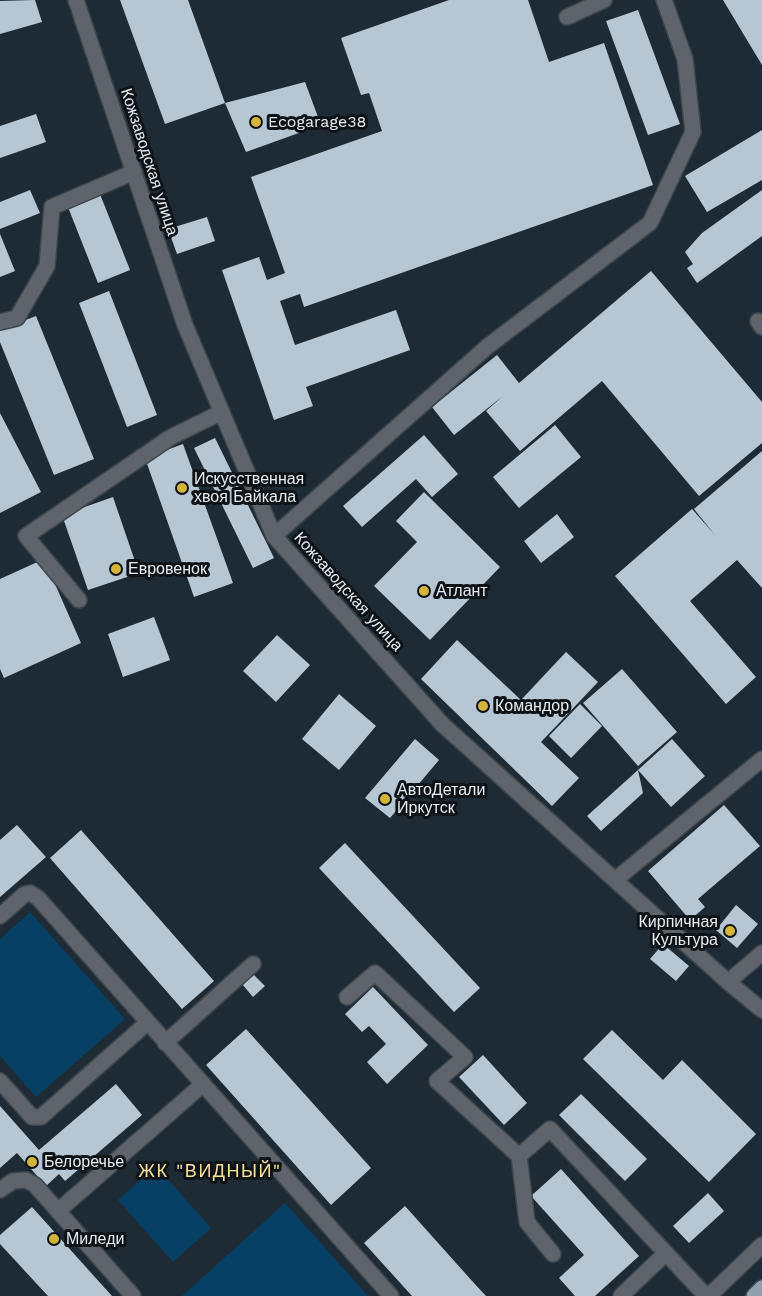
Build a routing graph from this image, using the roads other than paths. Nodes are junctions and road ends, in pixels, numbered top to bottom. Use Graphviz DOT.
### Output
graph roads {
  1 [pos="76,0"];
  2 [pos="604,0"];
  3 [pos="664,0"];
  4 [pos="567,17"];
  5 [pos="134,172"];
  6 [pos="0,322"];
  7 [pos="222,412"];
  8 [pos="274,536"];
  9 [pos="79,600"];
  10 [pos="762,759"];
  11 [pos="615,880"];
  12 [pos="0,916"];
  13 [pos="762,953"];
  14 [pos="253,964"];
  15 [pos="728,982"];
  16 [pos="347,997"];
  17 [pos="762,1010"];
  18 [pos="147,1023"];
  19 [pos="165,1043"];
  20 [pos="0,1082"];
  21 [pos="202,1085"];
  22 [pos="519,1156"];
  23 [pos="0,1191"];
  24 [pos="58,1210"];
  25 [pos="762,1245"];
  26 [pos="666,1252"];
  27 [pos="553,1254"];
  28 [pos="762,1288"];
  29 [pos="133,1296"];
  30 [pos="391,1296"];
  31 [pos="621,1296"];
  32 [pos="707,1296"];
  33 [pos="754,1296"];
  1 -- 5 [label="lane, Кожзаводская улица"];
  2 -- 4 [label="lane"];
  3 -- 8 [label="lane"];
  5 -- 6 [label="lane"];
  5 -- 7 [label="lane, Кожзаводская улица"];
  7 -- 8 [label="lane, Кожзаводская улица"];
  7 -- 9 [label="lane"];
  8 -- 11 [label="lane, Кожзаводская улица"];
  10 -- 11 [label="lane"];
  11 -- 15 [label="lane, Кожзаводская улица"];
  12 -- 18 [label="lane"];
  13 -- 15 [label="lane"];
  14 -- 19 [label="lane"];
  15 -- 17 [label="lane, Кожзаводская улица"];
  16 -- 22 [label="lane"];
  18 -- 19 [label="lane"];
  18 -- 20 [label="lane"];
  19 -- 21 [label="lane"];
  21 -- 24 [label="lane"];
  21 -- 30 [label="lane"];
  22 -- 26 [label="lane"];
  22 -- 27 [label="lane"];
  23 -- 24 [label="lane"];
  24 -- 29 [label="lane"];
  25 -- 32 [label="lane"];
  26 -- 31 [label="lane"];
  26 -- 32 [label="lane"];
  28 -- 33 [label="main road"];
}
